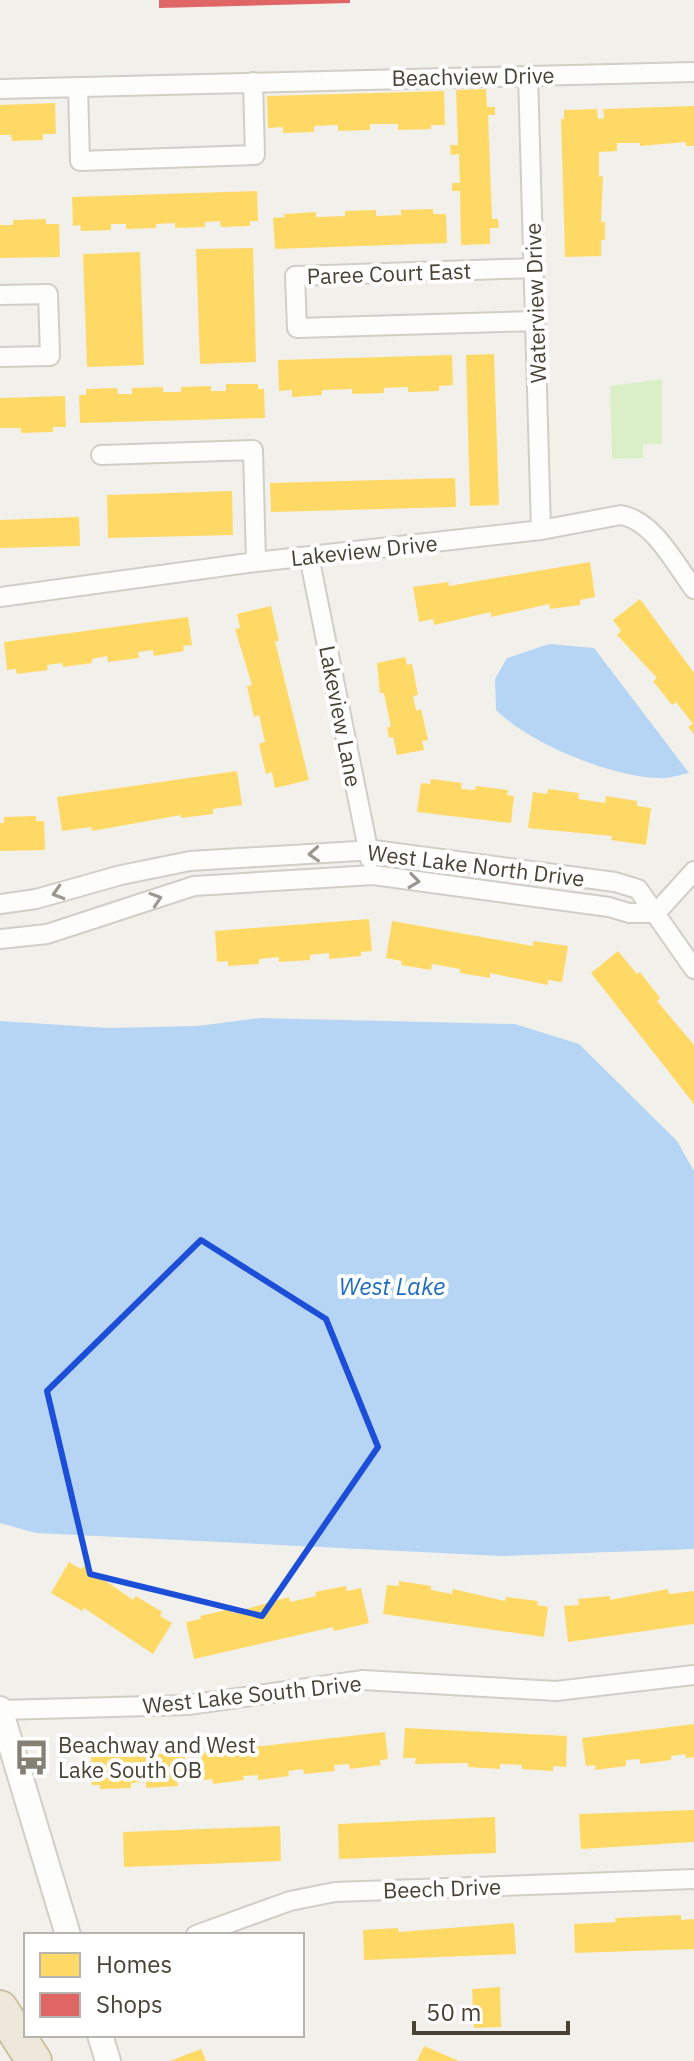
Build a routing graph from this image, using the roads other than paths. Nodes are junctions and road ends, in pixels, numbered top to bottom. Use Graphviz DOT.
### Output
graph roads {
  1 [pos="694,72"];
  2 [pos="528,75"];
  3 [pos="253,82"];
  4 [pos="78,87"];
  5 [pos="0,89"];
  6 [pos="535,268"];
  7 [pos="0,295"];
  8 [pos="536,321"];
  9 [pos="0,357"];
  10 [pos="101,455"];
  11 [pos="541,530"];
  12 [pos="309,556"];
  13 [pos="256,562"];
  14 [pos="694,589"];
  15 [pos="0,597"];
  16 [pos="368,850"];
  17 [pos="694,871"];
  18 [pos="373,875"];
  19 [pos="0,904"];
  20 [pos="656,913"];
  21 [pos="0,939"];
  22 [pos="694,969"];
  23 [pos="694,1675"];
  24 [pos="0,1709"];
  25 [pos="694,1879"];
  26 [pos="67,1933"];
  27 [pos="202,1933"];
  28 [pos="0,2008"];
  29 [pos="0,2027"];
  30 [pos="101,2037"];
  31 [pos="11,2061"];
  32 [pos="34,2061"];
  33 [pos="108,2061"];
  1 -- 2 [label="street, Beachview Drive"];
  2 -- 3 [label="street, Beachview Drive"];
  2 -- 6 [label="street, Waterview Drive"];
  3 -- 4 [label="street, Beachview Drive"];
  3 -- 4 [label="street"];
  4 -- 5 [label="street, Beachview Drive"];
  6 -- 8 [label="street, Waterview Drive"];
  6 -- 8 [label="street, Paree Court East"];
  7 -- 9 [label="street"];
  8 -- 11 [label="street, Waterview Drive"];
  10 -- 13 [label="street"];
  11 -- 12 [label="street, Lakeview Drive"];
  11 -- 14 [label="street, Lakeview Drive"];
  12 -- 13 [label="street, Lakeview Drive"];
  12 -- 16 [label="street, Lakeview Lane"];
  13 -- 15 [label="street, Lakeview Drive"];
  16 -- 18 [label="street, Lakeview Lane"];
  16 -- 19 [label="street, West Lake North Drive, one-way"];
  16 -- 20 [label="street, West Lake North Drive"];
  17 -- 20 [label="street"];
  18 -- 20 [label="street, West Lake North Drive, one-way"];
  21 -- 18 [label="street, West Lake North Drive, one-way"];
  20 -- 22 [label="street, West Lake North Drive"];
  23 -- 24 [label="street, West Lake South Drive"];
  24 -- 26 [label="street"];
  25 -- 27 [label="street, Beech Drive"];
  28 -- 32 [label="highway"];
  29 -- 31 [label="highway"];
  30 -- 33 [label="street"];
}
